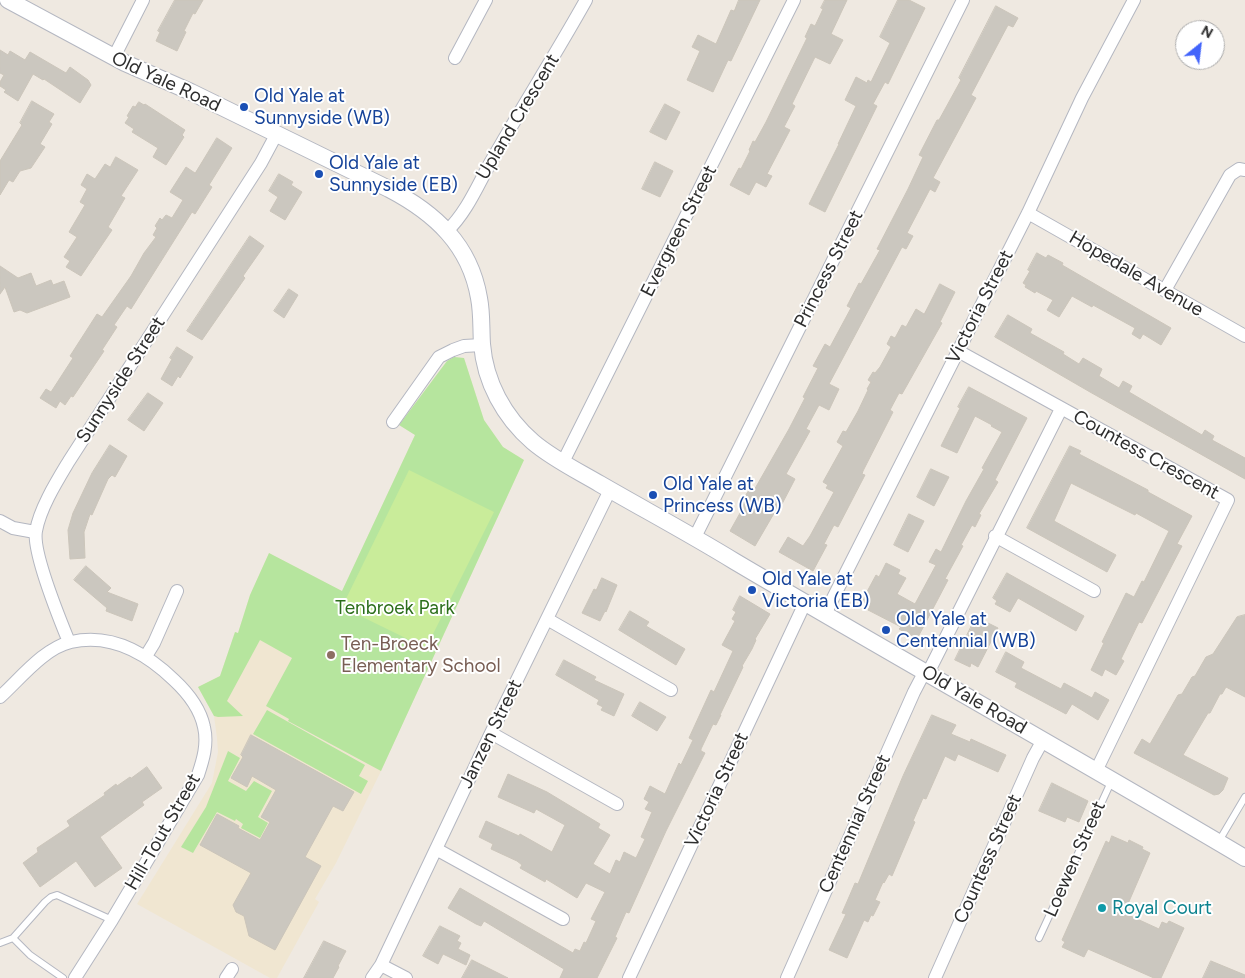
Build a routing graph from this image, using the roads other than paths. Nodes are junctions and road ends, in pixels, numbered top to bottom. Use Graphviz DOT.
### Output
graph roads {
  1 [pos="8,0"];
  2 [pos="143,0"];
  3 [pos="486,0"];
  4 [pos="586,0"];
  5 [pos="794,0"];
  6 [pos="963,0"];
  7 [pos="1134,0"];
  8 [pos="114,57"];
  9 [pos="455,58"];
  10 [pos="276,135"];
  11 [pos="1245,170"];
  12 [pos="1028,213"];
  13 [pos="447,231"];
  14 [pos="1165,290"];
  15 [pos="1245,336"];
  16 [pos="482,345"];
  17 [pos="958,351"];
  18 [pos="1061,409"];
  19 [pos="393,422"];
  20 [pos="562,462"];
  21 [pos="610,490"];
  22 [pos="0,521"];
  23 [pos="36,532"];
  24 [pos="995,536"];
  25 [pos="695,537"];
  26 [pos="177,591"];
  27 [pos="1094,591"];
  28 [pos="805,603"];
  29 [pos="825,614"];
  30 [pos="547,619"];
  31 [pos="69,642"];
  32 [pos="146,656"];
  33 [pos="926,672"];
  34 [pos="671,690"];
  35 [pos="0,697"];
  36 [pos="491,733"];
  37 [pos="1043,740"];
  38 [pos="1096,771"];
  39 [pos="1112,780"];
  40 [pos="1245,797"];
  41 [pos="617,804"];
  42 [pos="1242,807"];
  43 [pos="1218,842"];
  44 [pos="436,849"];
  45 [pos="1245,858"];
  46 [pos="563,919"];
  47 [pos="112,920"];
  48 [pos="13,938"];
  49 [pos="1039,938"];
  50 [pos="0,943"];
  51 [pos="381,965"];
  52 [pos="63,978"];
  53 [pos="75,978"];
  54 [pos="372,978"];
  55 [pos="406,978"];
  56 [pos="630,978"];
  57 [pos="787,978"];
  58 [pos="935,978"];
  1 -- 8 [label="street, Old Yale Road"];
  2 -- 8 [label="street"];
  3 -- 9 [label="street"];
  4 -- 13 [label="street, Upland Crescent"];
  5 -- 20 [label="street, Evergreen Street"];
  6 -- 25 [label="street, Princess Street"];
  7 -- 12 [label="street, Victoria Street"];
  8 -- 10 [label="street, Old Yale Road"];
  10 -- 13 [label="street, Old Yale Road"];
  10 -- 23 [label="street, Sunnyside Street"];
  11 -- 14 [label="street"];
  12 -- 14 [label="street, Hopedale Avenue"];
  12 -- 17 [label="street, Victoria Street"];
  13 -- 16 [label="street, Old Yale Road"];
  14 -- 15 [label="street, Hopedale Avenue"];
  16 -- 19 [label="street"];
  16 -- 20 [label="street, Old Yale Road"];
  17 -- 18 [label="street, Countess Crescent"];
  17 -- 29 [label="street, Victoria Street"];
  18 -- 24 [label="street, Centennial Street"];
  18 -- 38 [label="street, Countess Crescent"];
  20 -- 21 [label="street, Old Yale Road"];
  21 -- 25 [label="street, Old Yale Road"];
  21 -- 30 [label="street, Janzen Street"];
  22 -- 23 [label="street"];
  23 -- 31 [label="street, Sunnyside Street"];
  24 -- 27 [label="street"];
  24 -- 33 [label="street, Centennial Street"];
  25 -- 28 [label="street, Old Yale Road"];
  26 -- 32 [label="street"];
  28 -- 29 [label="street, Old Yale Road"];
  28 -- 56 [label="street, Victoria Street"];
  29 -- 33 [label="street, Old Yale Road"];
  30 -- 34 [label="street"];
  30 -- 36 [label="street, Janzen Street"];
  31 -- 32 [label="street, Hill-Tout Street"];
  31 -- 35 [label="street"];
  32 -- 47 [label="street, Hill-Tout Street"];
  33 -- 37 [label="street, Old Yale Road"];
  33 -- 57 [label="street, Centennial Street"];
  36 -- 41 [label="street"];
  36 -- 44 [label="street, Janzen Street"];
  37 -- 38 [label="street, Old Yale Road"];
  37 -- 58 [label="street, Countess Street"];
  38 -- 39 [label="street, Old Yale Road"];
  39 -- 43 [label="street, Old Yale Road"];
  39 -- 49 [label="lane, Loewen Street"];
  40 -- 42 [label="lane"];
  42 -- 43 [label="lane"];
  43 -- 45 [label="street, Old Yale Road"];
  44 -- 46 [label="street"];
  44 -- 51 [label="street, Janzen Street"];
  47 -- 48 [label="lane"];
  47 -- 53 [label="street, Hill-Tout Street"];
  48 -- 50 [label="lane"];
  48 -- 52 [label="lane"];
  51 -- 54 [label="street, Janzen Street"];
  51 -- 55 [label="street"];
}
